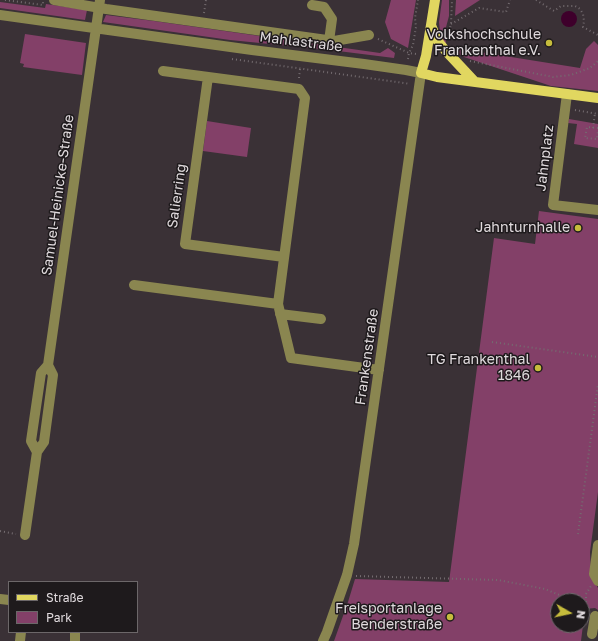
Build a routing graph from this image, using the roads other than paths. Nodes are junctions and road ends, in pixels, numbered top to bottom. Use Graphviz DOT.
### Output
graph roads {
  1 [pos="54,0"];
  2 [pos="435,0"];
  3 [pos="100,4"];
  4 [pos="312,5"];
  5 [pos="0,15"];
  6 [pos="431,25"];
  7 [pos="96,28"];
  8 [pos="369,35"];
  9 [pos="329,40"];
  10 [pos="163,71"];
  11 [pos="421,73"];
  12 [pos="208,77"];
  13 [pos="474,81"];
  14 [pos="567,94"];
  15 [pos="598,98"];
  16 [pos="598,210"];
  17 [pos="284,257"];
  18 [pos="134,285"];
  19 [pos="279,309"];
  20 [pos="321,319"];
  21 [pos="379,370"];
  22 [pos="25,535"];
  23 [pos="598,546"];
  24 [pos="594,583"];
  25 [pos="598,618"];
  26 [pos="592,634"];
  27 [pos="322,641"];
  1 -- 3 [label="street"];
  2 -- 6 [label="main road"];
  3 -- 7 [label="street, Samuel-Heinicke-Straße"];
  3 -- 9 [label="street"];
  4 -- 9 [label="street"];
  5 -- 7 [label="street, Mahlastraße"];
  6 -- 11 [label="main road"];
  6 -- 13 [label="main road"];
  7 -- 11 [label="street, Mahlastraße"];
  7 -- 22 [label="street, Samuel-Heinicke-Straße"];
  8 -- 9 [label="street"];
  10 -- 12 [label="street"];
  11 -- 13 [label="main road, Mahlastraße"];
  11 -- 21 [label="street, Frankenstraße"];
  12 -- 17 [label="street"];
  12 -- 17 [label="street, Salierring"];
  13 -- 14 [label="main road, Mahlastraße"];
  14 -- 15 [label="main road, Mahlastraße"];
  14 -- 16 [label="street, Jahnplatz"];
  17 -- 19 [label="street"];
  18 -- 19 [label="street"];
  19 -- 20 [label="street"];
  19 -- 21 [label="street"];
  21 -- 27 [label="street, Frankenstraße"];
  23 -- 24 [label="street"];
  25 -- 26 [label="street"];
}
